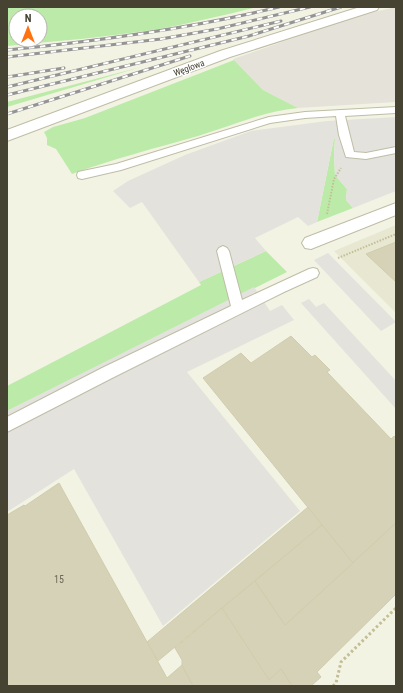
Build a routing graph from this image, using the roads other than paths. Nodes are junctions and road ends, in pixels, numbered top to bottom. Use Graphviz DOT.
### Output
graph roads {
  1 [pos="373,7"];
  2 [pos="396,110"];
  3 [pos="340,114"];
  4 [pos="7,136"];
  5 [pos="396,150"];
  6 [pos="82,175"];
  7 [pos="396,209"];
  8 [pos="316,241"];
  9 [pos="223,251"];
  10 [pos="313,273"];
  11 [pos="238,308"];
  12 [pos="7,425"];
  1 -- 4 [label="street, Węglowa"];
  2 -- 3 [label="lane"];
  3 -- 5 [label="lane"];
  3 -- 6 [label="lane"];
  7 -- 8 [label="street"];
  9 -- 11 [label="lane"];
  10 -- 11 [label="lane"];
  11 -- 12 [label="lane"];
}
